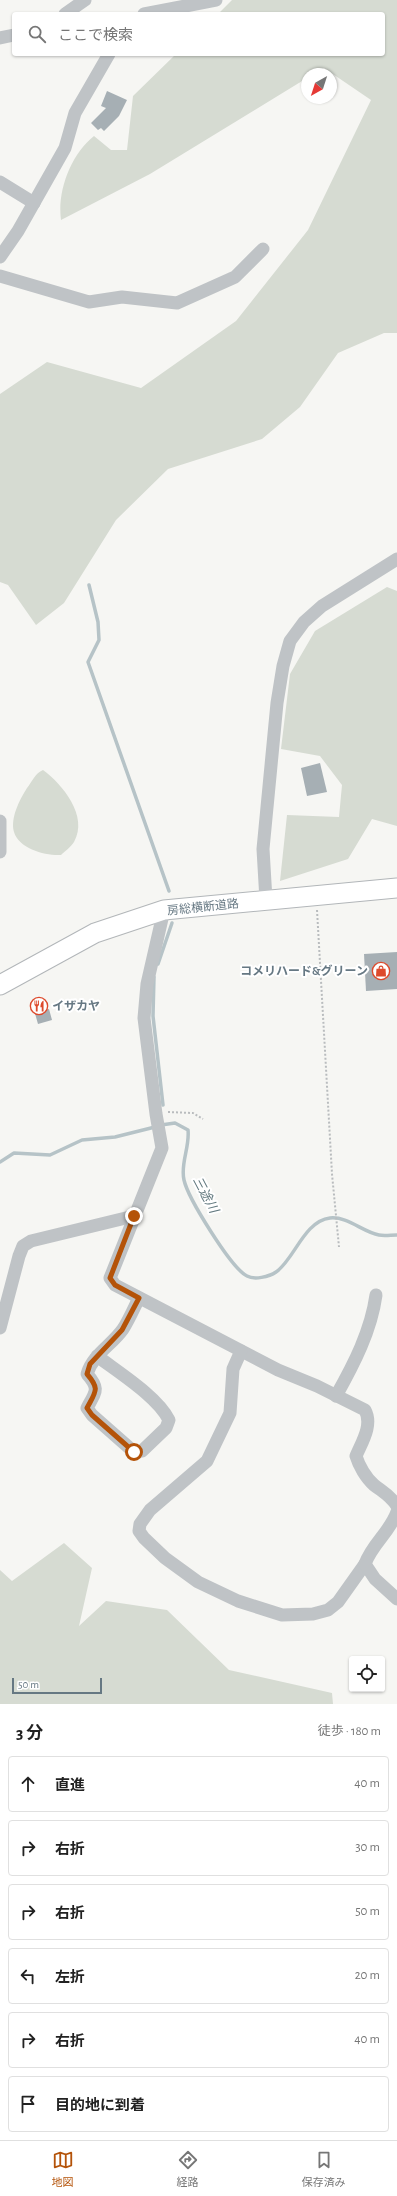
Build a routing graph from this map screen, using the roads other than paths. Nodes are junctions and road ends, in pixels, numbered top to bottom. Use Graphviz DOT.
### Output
graph roads {
  1 [pos="85,0"];
  2 [pos="216,0"];
  3 [pos="68,12"];
  4 [pos="154,12"];
  5 [pos="12,35"];
  6 [pos="0,38"];
  7 [pos="108,56"];
  8 [pos="0,182"];
  9 [pos="34,202"];
  10 [pos="263,248"];
  11 [pos="0,257"];
  12 [pos="0,276"];
  13 [pos="397,559"];
  14 [pos="0,821"];
  15 [pos="0,852"];
  16 [pos="397,888"];
  17 [pos="266,900"];
  18 [pos="164,910"];
  19 [pos="0,985"];
  20 [pos="134,1216"];
  21 [pos="376,1294"];
  22 [pos="139,1298"];
  23 [pos="0,1328"];
  24 [pos="242,1351"];
  25 [pos="97,1356"];
  26 [pos="336,1396"];
  27 [pos="397,1506"];
  28 [pos="397,1512"];
  29 [pos="365,1564"];
  30 [pos="397,1599"];
  1 -- 3 [label="street"];
  2 -- 4 [label="street"];
  5 -- 6 [label="street"];
  7 -- 9 [label="street"];
  8 -- 9 [label="street"];
  9 -- 11 [label="street"];
  10 -- 12 [label="street"];
  13 -- 17 [label="street"];
  14 -- 15 [label="street"];
  16 -- 17 [label="highway, 房総横断道路"];
  17 -- 18 [label="highway, 房総横断道路"];
  18 -- 19 [label="highway, 房総横断道路"];
  18 -- 20 [label="street"];
  20 -- 22 [label="street"];
  20 -- 23 [label="street"];
  21 -- 26 [label="street"];
  22 -- 24 [label="street"];
  22 -- 25 [label="street"];
  24 -- 26 [label="street"];
  24 -- 29 [label="street"];
  25 -- 25 [label="street"];
  26 -- 27 [label="street"];
  28 -- 29 [label="street"];
  29 -- 30 [label="street"];
}
